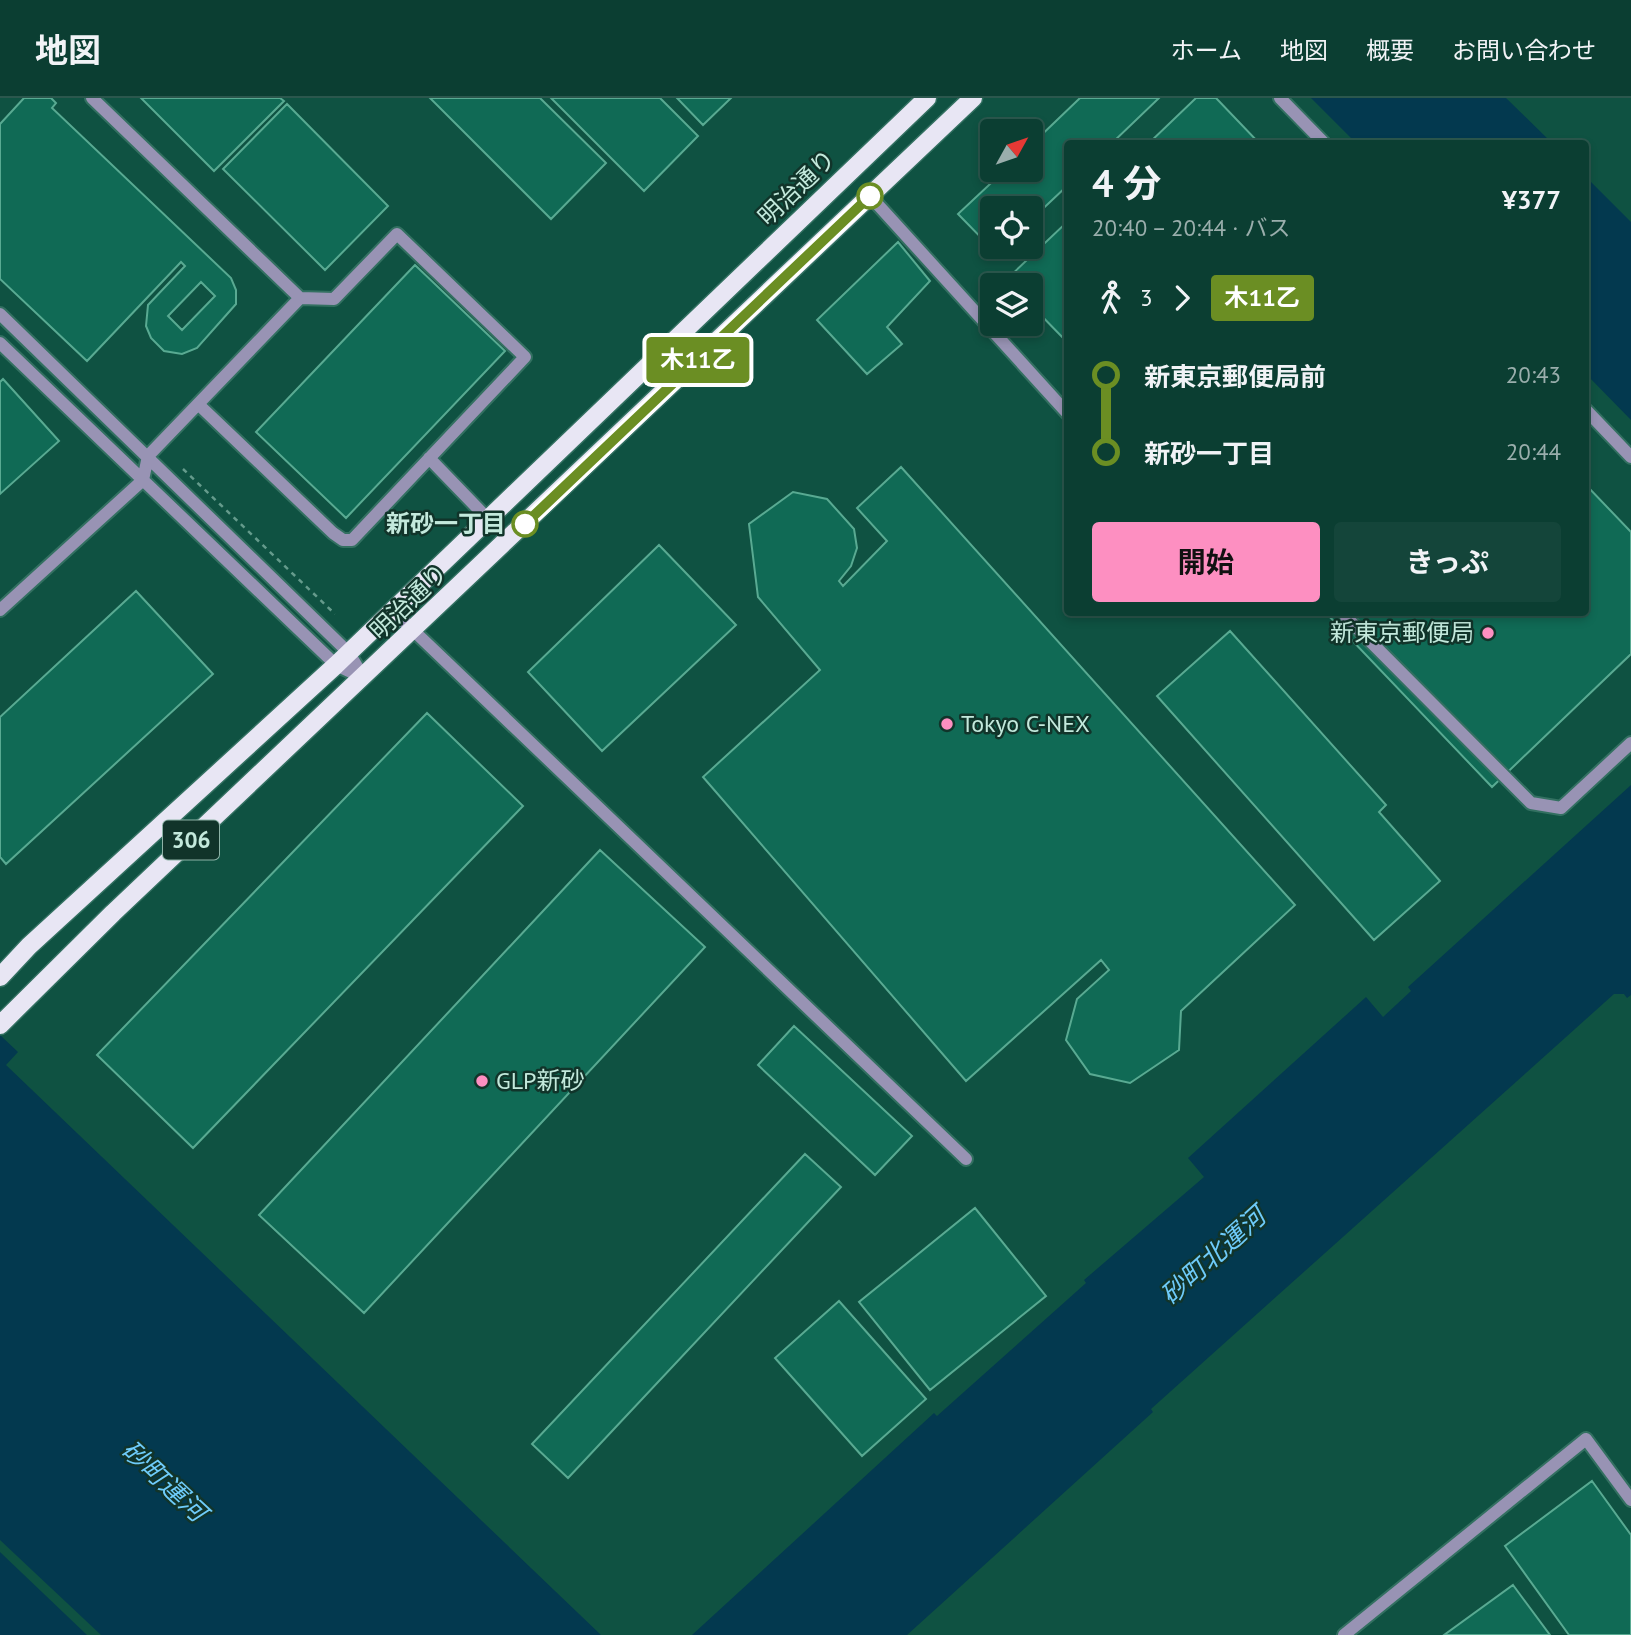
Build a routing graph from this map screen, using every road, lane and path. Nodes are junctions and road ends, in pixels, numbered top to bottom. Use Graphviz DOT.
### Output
graph roads {
  1 [pos="92,98"];
  2 [pos="927,98"];
  3 [pos="973,98"];
  4 [pos="1280,98"];
  5 [pos="1321,140"];
  6 [pos="870,196"];
  7 [pos="300,298"];
  8 [pos="0,314"];
  9 [pos="0,343"];
  10 [pos="198,404"];
  11 [pos="1064,410"];
  12 [pos="1589,413"];
  13 [pos="148,456"];
  14 [pos="1631,457"];
  15 [pos="429,458"];
  16 [pos="144,481"];
  17 [pos="487,518"];
  18 [pos="0,610"];
  19 [pos="393,610"];
  20 [pos="1346,617"];
  21 [pos="414,631"];
  22 [pos="343,659"];
  23 [pos="364,678"];
  24 [pos="1631,743"];
  25 [pos="0,977"];
  26 [pos="0,1025"];
  27 [pos="966,1159"];
  28 [pos="1631,1500"];
  29 [pos="1344,1635"];
  1 -- 7 [label="street"];
  2 -- 17 [label="main road, 明治通り / 306"];
  3 -- 6 [label="main road, 明治通り / 306"];
  4 -- 5 [label="street"];
  6 -- 11 [label="street"];
  6 -- 21 [label="main road, 明治通り / 306"];
  7 -- 10 [label="street"];
  7 -- 15 [label="street"];
  8 -- 13 [label="street"];
  9 -- 16 [label="street"];
  10 -- 13 [label="street"];
  10 -- 15 [label="street"];
  12 -- 14 [label="street"];
  13 -- 16 [label="street"];
  13 -- 22 [label="street"];
  15 -- 17 [label="street"];
  16 -- 18 [label="street"];
  16 -- 22 [label="street"];
  17 -- 19 [label="main road, 明治通り / 306"];
  19 -- 21 [label="street"];
  19 -- 22 [label="main road, 明治通り / 306"];
  20 -- 24 [label="street"];
  21 -- 23 [label="main road, 明治通り / 306"];
  21 -- 27 [label="street"];
  22 -- 23 [label="street"];
  22 -- 25 [label="main road, 明治通り / 306"];
  23 -- 26 [label="main road, 明治通り / 306"];
  28 -- 29 [label="street"];
}
